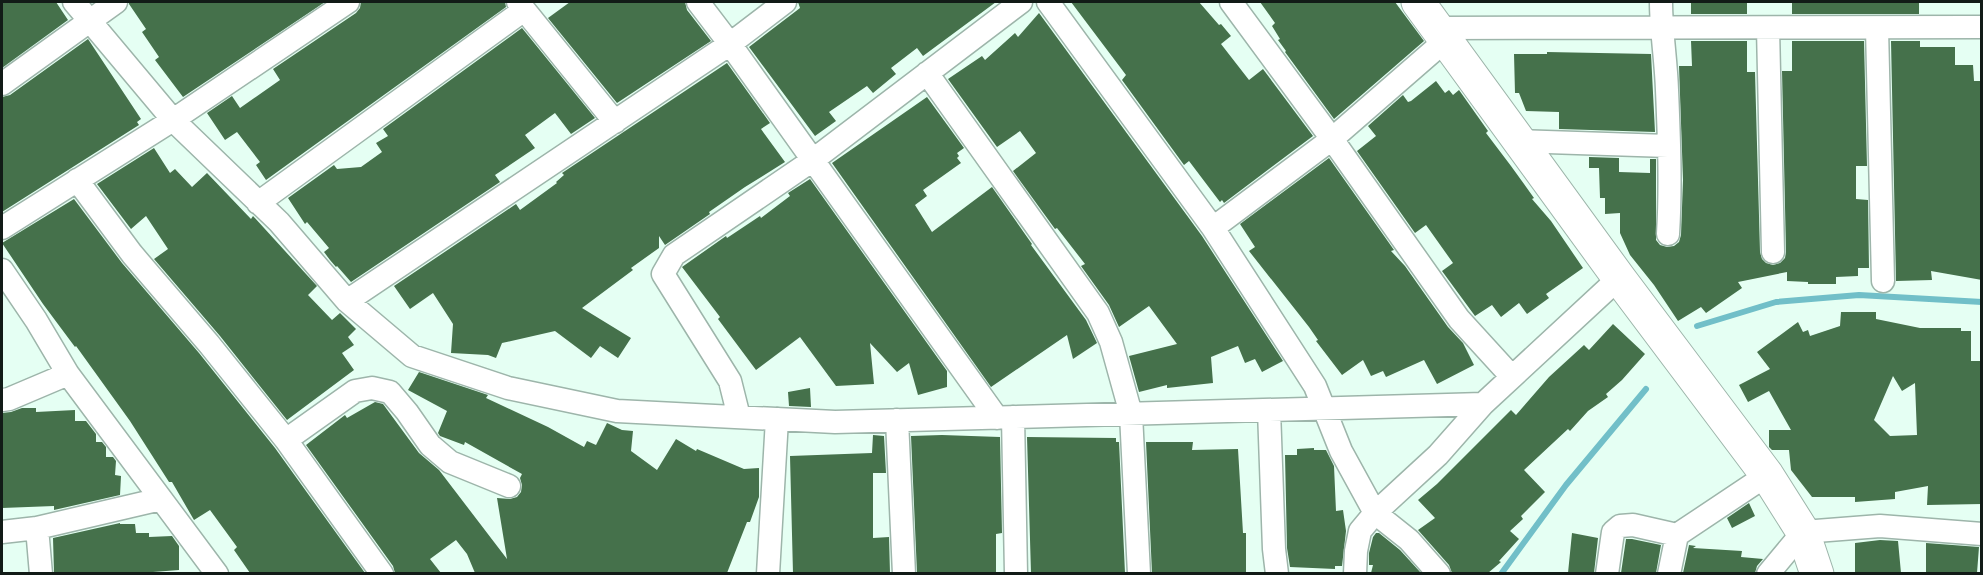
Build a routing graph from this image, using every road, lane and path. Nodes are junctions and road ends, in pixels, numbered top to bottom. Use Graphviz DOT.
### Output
graph roads {
  1 [pos="74,2"];
  2 [pos="116,2"];
  3 [pos="348,2"];
  4 [pos="698,2"];
  5 [pos="785,2"];
  6 [pos="1021,2"];
  7 [pos="1048,2"];
  8 [pos="1231,2"];
  9 [pos="1418,2"];
  10 [pos="1660,2"];
  11 [pos="521,5"];
  12 [pos="90,20"];
  13 [pos="1982,27"];
  14 [pos="1661,28"];
  15 [pos="1768,28"];
  16 [pos="1877,28"];
  17 [pos="1443,33"];
  18 [pos="730,44"];
  19 [pos="927,73"];
  20 [pos="2,84"];
  21 [pos="173,120"];
  22 [pos="615,122"];
  23 [pos="1332,139"];
  24 [pos="1520,141"];
  25 [pos="1668,146"];
  26 [pos="813,160"];
  27 [pos="77,180"];
  28 [pos="258,203"];
  29 [pos="2,228"];
  30 [pos="1213,228"];
  31 [pos="1668,234"];
  32 [pos="1773,252"];
  33 [pos="2,270"];
  34 [pos="1619,278"];
  35 [pos="1883,281"];
  36 [pos="346,301"];
  37 [pos="68,374"];
  38 [pos="1512,378"];
  39 [pos="2,400"];
  40 [pos="1483,404"];
  41 [pos="1324,408"];
  42 [pos="1269,410"];
  43 [pos="1131,414"];
  44 [pos="739,417"];
  45 [pos="1005,417"];
  46 [pos="777,419"];
  47 [pos="897,420"];
  48 [pos="286,440"];
  49 [pos="1767,475"];
  50 [pos="509,486"];
  51 [pos="161,499"];
  52 [pos="1375,513"];
  53 [pos="37,528"];
  54 [pos="2,532"];
  55 [pos="1803,532"];
  56 [pos="1982,534"];
  57 [pos="1677,535"];
  58 [pos="41,573"];
  59 [pos="217,573"];
  60 [pos="382,573"];
  61 [pos="768,573"];
  62 [pos="904,573"];
  63 [pos="1016,573"];
  64 [pos="1139,573"];
  65 [pos="1277,573"];
  66 [pos="1355,573"];
  67 [pos="1439,573"];
  68 [pos="1607,573"];
  69 [pos="1669,573"];
  70 [pos="1768,573"];
  71 [pos="1817,573"];
  1 -- 12 [label="street"];
  2 -- 12 [label="street"];
  3 -- 21 [label="street"];
  4 -- 18 [label="street"];
  5 -- 18 [label="street"];
  6 -- 19 [label="street"];
  7 -- 30 [label="street"];
  8 -- 23 [label="street"];
  9 -- 17 [label="street"];
  10 -- 14 [label="street"];
  11 -- 22 [label="street"];
  11 -- 28 [label="street"];
  12 -- 20 [label="street"];
  12 -- 21 [label="street"];
  13 -- 16 [label="street"];
  14 -- 15 [label="street"];
  14 -- 17 [label="street"];
  14 -- 25 [label="street"];
  15 -- 16 [label="street"];
  15 -- 32 [label="street"];
  16 -- 35 [label="street"];
  17 -- 23 [label="street"];
  17 -- 24 [label="street"];
  18 -- 22 [label="street"];
  18 -- 26 [label="street"];
  19 -- 26 [label="street"];
  19 -- 43 [label="street"];
  21 -- 27 [label="street"];
  21 -- 28 [label="street"];
  22 -- 36 [label="street"];
  23 -- 30 [label="street"];
  23 -- 38 [label="street"];
  24 -- 25 [label="street"];
  24 -- 34 [label="street"];
  25 -- 31 [label="street"];
  26 -- 44 [label="street"];
  26 -- 45 [label="street"];
  27 -- 29 [label="street"];
  27 -- 48 [label="street"];
  28 -- 36 [label="street"];
  30 -- 41 [label="street"];
  33 -- 37 [label="street"];
  34 -- 38 [label="street"];
  34 -- 49 [label="street"];
  36 -- 44 [label="street"];
  37 -- 39 [label="street"];
  37 -- 51 [label="street"];
  38 -- 40 [label="street"];
  40 -- 41 [label="street"];
  40 -- 52 [label="street"];
  41 -- 42 [label="street"];
  41 -- 52 [label="street"];
  42 -- 43 [label="street"];
  42 -- 65 [label="street"];
  43 -- 45 [label="street"];
  43 -- 64 [label="street"];
  44 -- 46 [label="street"];
  45 -- 47 [label="street"];
  45 -- 63 [label="street"];
  46 -- 47 [label="street"];
  46 -- 61 [label="street"];
  47 -- 62 [label="street"];
  48 -- 50 [label="street"];
  48 -- 60 [label="street"];
  49 -- 55 [label="street"];
  49 -- 57 [label="street"];
  51 -- 53 [label="street"];
  51 -- 59 [label="street"];
  52 -- 66 [label="street"];
  52 -- 67 [label="street"];
  53 -- 54 [label="street"];
  53 -- 58 [label="street"];
  55 -- 56 [label="street"];
  55 -- 70 [label="street"];
  55 -- 71 [label="street"];
  57 -- 68 [label="street"];
  57 -- 69 [label="street"];
}
